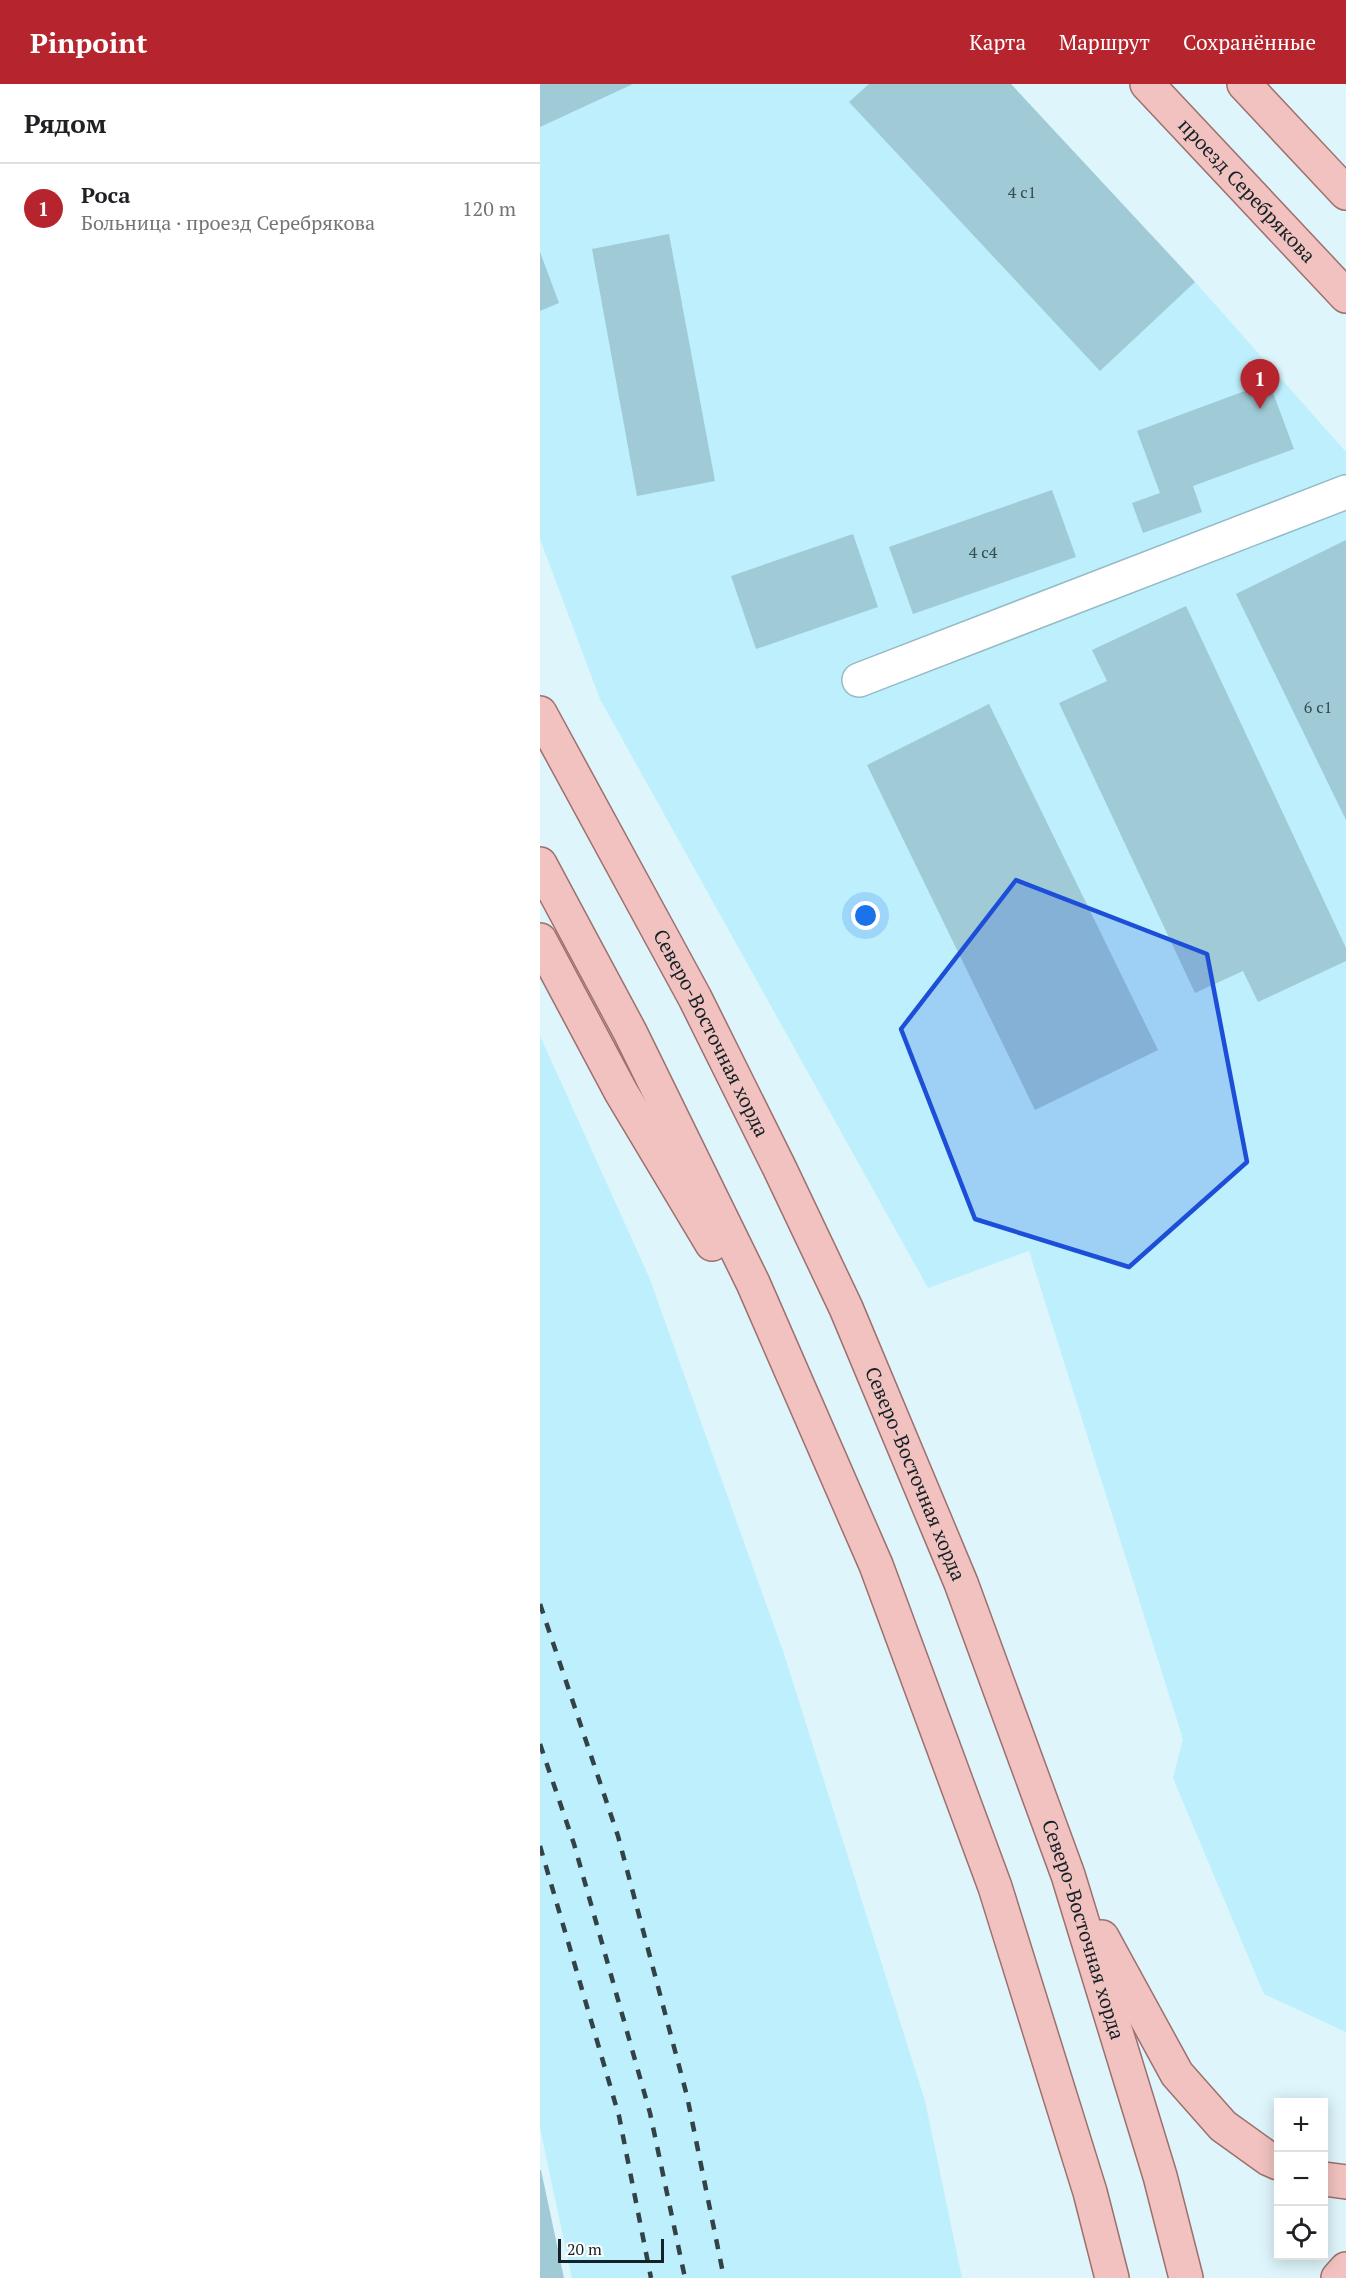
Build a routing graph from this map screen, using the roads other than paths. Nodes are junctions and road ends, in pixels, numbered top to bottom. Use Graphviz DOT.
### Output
graph roads {
  1 [pos="1148,84"];
  2 [pos="1244,84"];
  3 [pos="1346,193"];
  4 [pos="1346,296"];
  5 [pos="1346,492"];
  6 [pos="859,680"];
  7 [pos="540,713"];
  8 [pos="540,864"];
  9 [pos="540,940"];
  10 [pos="827,1450"];
  11 [pos="1068,1875"];
  12 [pos="1274,2161"];
  13 [pos="1328,2180"];
  14 [pos="1346,2182"];
  15 [pos="1346,2269"];
  16 [pos="1112,2278"];
  17 [pos="1186,2278"];
  18 [pos="1338,2278"];
  1 -- 4 [label="main road, проезд Серебрякова"];
  2 -- 3 [label="main road"];
  5 -- 6 [label="lane"];
  7 -- 11 [label="main road, Северо-Восточная хорда"];
  8 -- 10 [label="main road"];
  9 -- 10 [label="main road"];
  10 -- 16 [label="main road"];
  11 -- 12 [label="main road"];
  11 -- 17 [label="main road, Северо-Восточная хорда"];
  13 -- 14 [label="main road"];
  15 -- 18 [label="main road"];
}
